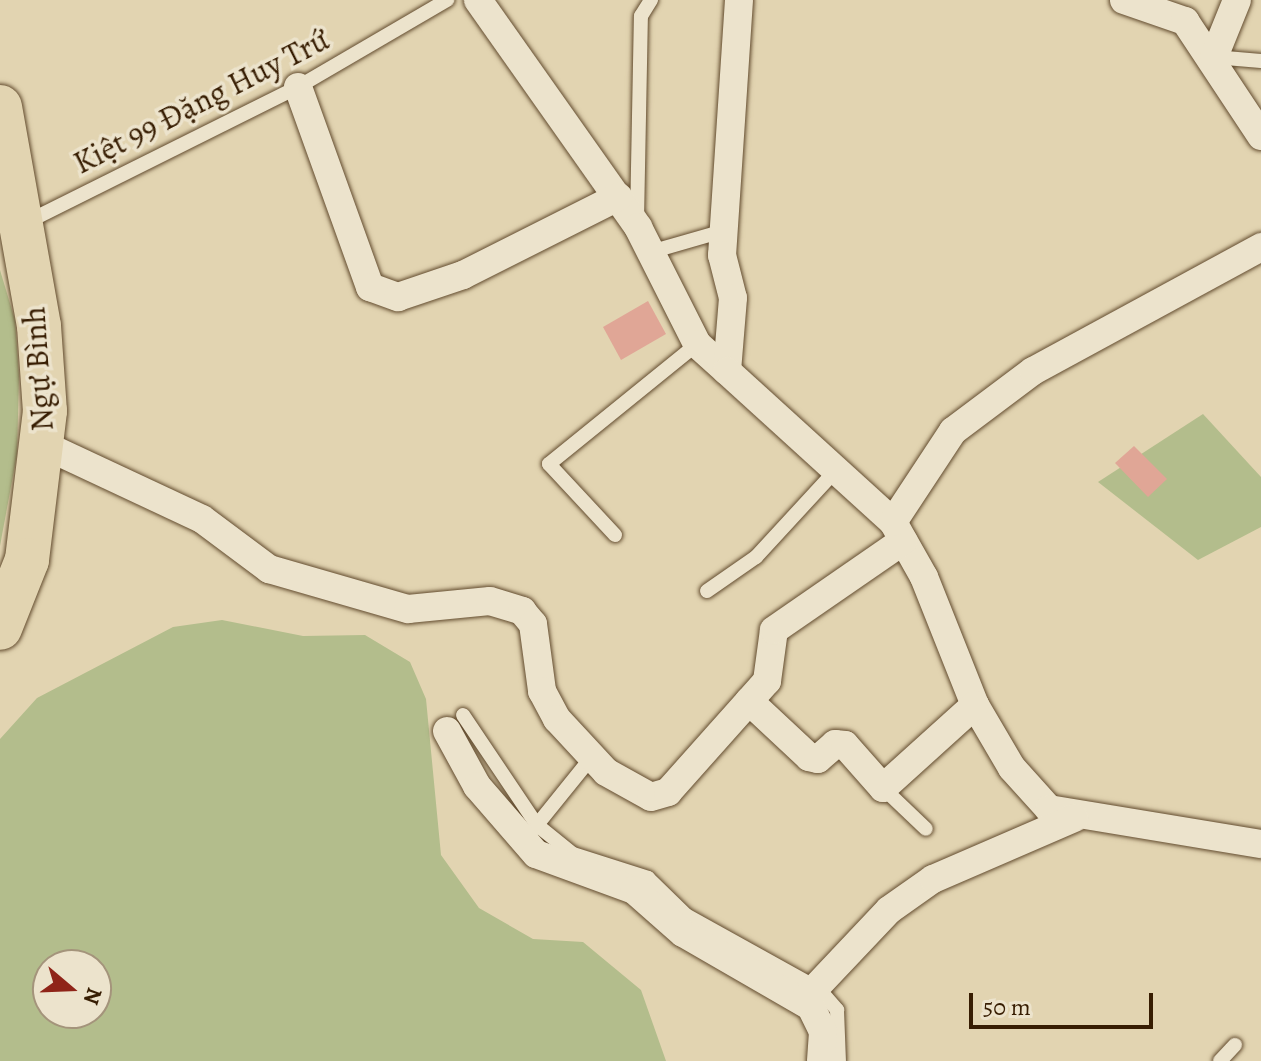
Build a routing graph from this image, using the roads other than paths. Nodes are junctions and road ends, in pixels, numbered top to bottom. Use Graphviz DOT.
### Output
graph roads {
  1 [pos="447,0"];
  2 [pos="478,0"];
  3 [pos="651,0"];
  4 [pos="739,0"];
  5 [pos="1124,0"];
  6 [pos="1237,0"];
  7 [pos="1214,57"];
  8 [pos="1261,61"];
  9 [pos="298,87"];
  10 [pos="0,107"];
  11 [pos="1261,136"];
  12 [pos="618,197"];
  13 [pos="21,225"];
  14 [pos="723,231"];
  15 [pos="644,240"];
  16 [pos="1261,247"];
  17 [pos="697,344"];
  18 [pos="727,371"];
  19 [pos="44,445"];
  20 [pos="836,470"];
  21 [pos="898,531"];
  22 [pos="615,535"];
  23 [pos="707,591"];
  24 [pos="0,628"];
  25 [pos="749,701"];
  26 [pos="975,705"];
  27 [pos="455,723"];
  28 [pos="591,758"];
  29 [pos="883,788"];
  30 [pos="1074,818"];
  31 [pos="926,829"];
  32 [pos="530,834"];
  33 [pos="1261,844"];
  34 [pos="809,994"];
  35 [pos="1235,1045"];
  36 [pos="821,1061"];
  37 [pos="839,1061"];
  38 [pos="1220,1061"];
  1 -- 9 [label="lane, Kiệt 99 Đặng Huy Trứ"];
  2 -- 12 [label="street"];
  3 -- 15 [label="lane"];
  4 -- 14 [label="street"];
  5 -- 7 [label="street"];
  6 -- 7 [label="street"];
  7 -- 8 [label="lane"];
  7 -- 11 [label="street"];
  9 -- 12 [label="street"];
  9 -- 13 [label="lane, Kiệt 99 Đặng Huy Trứ"];
  10 -- 13 [label="highway, Ngự Bình"];
  12 -- 15 [label="street"];
  13 -- 19 [label="highway, Ngự Bình"];
  14 -- 15 [label="lane"];
  14 -- 18 [label="street"];
  15 -- 17 [label="street"];
  16 -- 21 [label="street"];
  17 -- 18 [label="street"];
  17 -- 22 [label="lane"];
  18 -- 20 [label="street"];
  19 -- 24 [label="highway, Ngự Bình"];
  19 -- 28 [label="street"];
  20 -- 21 [label="street"];
  20 -- 23 [label="lane"];
  21 -- 25 [label="street"];
  21 -- 26 [label="street"];
  25 -- 28 [label="street"];
  25 -- 29 [label="street"];
  26 -- 29 [label="street"];
  26 -- 30 [label="street"];
  27 -- 32 [label="street"];
  28 -- 32 [label="lane"];
  29 -- 31 [label="lane"];
  30 -- 33 [label="street"];
  30 -- 34 [label="street"];
  32 -- 34 [label="street"];
  34 -- 36 [label="street"];
  34 -- 37 [label="lane"];
  35 -- 38 [label="lane"];
}
